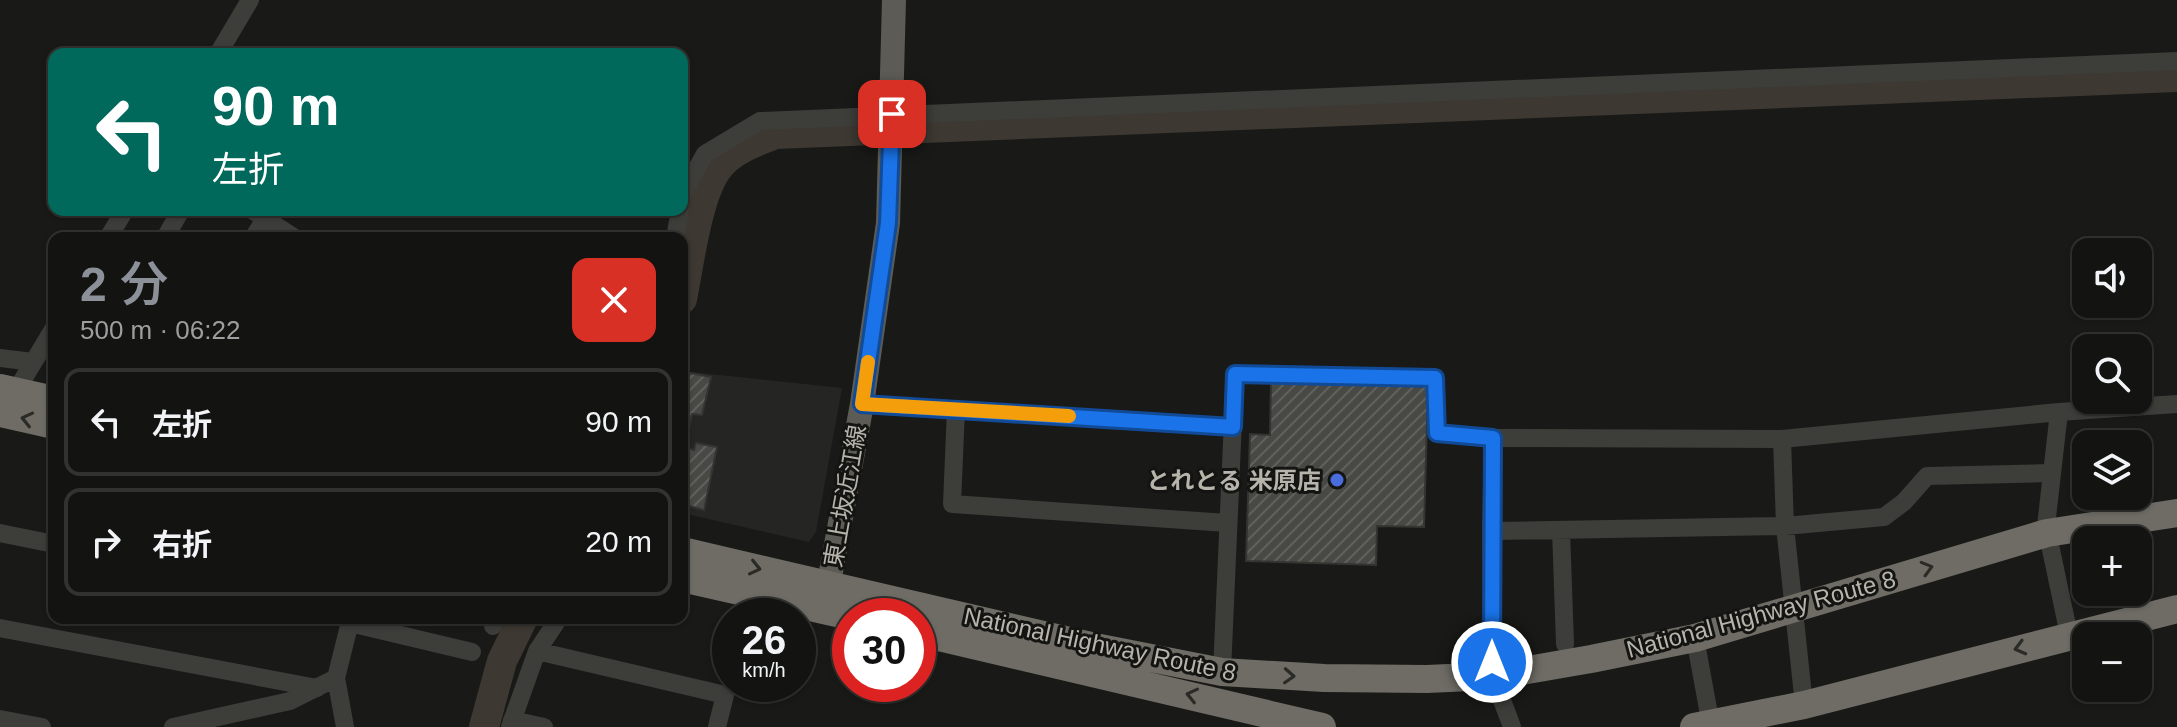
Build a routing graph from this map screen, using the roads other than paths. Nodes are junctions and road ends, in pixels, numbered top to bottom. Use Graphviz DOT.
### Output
graph roads {
  1 [pos="250,0"];
  2 [pos="894,0"];
  3 [pos="222,48"];
  4 [pos="2177,61"];
  5 [pos="891,125"];
  6 [pos="688,184"];
  7 [pos="261,216"];
  8 [pos="286,232"];
  9 [pos="48,338"];
  10 [pos="0,358"];
  11 [pos="33,362"];
  12 [pos="5,398"];
  13 [pos="48,400"];
  14 [pos="862,404"];
  15 [pos="2177,404"];
  16 [pos="956,409"];
  17 [pos="2059,412"];
  18 [pos="48,422"];
  19 [pos="1233,427"];
  20 [pos="1493,438"];
  21 [pos="1782,439"];
  22 [pos="2051,473"];
  23 [pos="2177,513"];
  24 [pos="1227,523"];
  25 [pos="1785,526"];
  26 [pos="1561,530"];
  27 [pos="1491,531"];
  28 [pos="0,533"];
  29 [pos="2047,533"];
  30 [pos="48,543"];
  31 [pos="688,553"];
  32 [pos="688,579"];
  33 [pos="835,598"];
  34 [pos="832,602"];
  35 [pos="832,603"];
  36 [pos="1793,609"];
  37 [pos="2177,609"];
  38 [pos="936,620"];
  39 [pos="350,624"];
  40 [pos="363,624"];
  41 [pos="555,624"];
  42 [pos="0,628"];
  43 [pos="2069,635"];
  44 [pos="936,636"];
  45 [pos="1695,638"];
  46 [pos="1565,644"];
  47 [pos="537,651"];
  48 [pos="472,652"];
  49 [pos="1222,672"];
  50 [pos="1493,676"];
  51 [pos="336,678"];
  52 [pos="317,688"];
  53 [pos="1804,705"];
  54 [pos="0,719"];
  55 [pos="511,723"];
  56 [pos="1703,726"];
  57 [pos="31,727"];
  58 [pos="42,727"];
  59 [pos="173,727"];
  60 [pos="345,727"];
  61 [pos="544,727"];
  62 [pos="717,727"];
  63 [pos="1322,727"];
  64 [pos="1512,727"];
  1 -- 3 [label="street"];
  2 -- 5 [label="main road, 東上坂近江線"];
  4 -- 5 [label="street"];
  5 -- 6 [label="street"];
  5 -- 14 [label="main road, 東上坂近江線"];
  7 -- 8 [label="street"];
  9 -- 11 [label="street"];
  10 -- 11 [label="street"];
  11 -- 12 [label="street"];
  12 -- 13 [label="highway"];
  18 -- 12 [label="highway, one-way"];
  14 -- 16 [label="street"];
  14 -- 33 [label="main road, 東上坂近江線"];
  15 -- 17 [label="street"];
  16 -- 19 [label="street"];
  16 -- 24 [label="street"];
  17 -- 21 [label="street"];
  17 -- 22 [label="street"];
  19 -- 20 [label="street"];
  19 -- 24 [label="street"];
  20 -- 21 [label="street"];
  20 -- 27 [label="street"];
  21 -- 25 [label="street"];
  22 -- 25 [label="street"];
  22 -- 29 [label="street"];
  23 -- 29 [label="highway, National Highway Route 8"];
  24 -- 49 [label="street"];
  25 -- 26 [label="street"];
  25 -- 36 [label="street"];
  26 -- 27 [label="street"];
  26 -- 46 [label="street"];
  27 -- 50 [label="street"];
  28 -- 30 [label="street"];
  36 -- 29 [label="highway, National Highway Route 8, one-way"];
  29 -- 43 [label="street"];
  31 -- 34 [label="highway, National Highway Route 8, one-way"];
  32 -- 35 [label="highway, National Highway Route 8"];
  36 -- 45 [label="highway, National Highway Route 8"];
  36 -- 53 [label="street"];
  37 -- 43 [label="highway"];
  38 -- 49 [label="highway, National Highway Route 8"];
  39 -- 51 [label="street"];
  40 -- 48 [label="street"];
  41 -- 47 [label="street"];
  42 -- 52 [label="street"];
  43 -- 53 [label="highway, one-way"];
  63 -- 44 [label="highway, National Highway Route 8, one-way"];
  45 -- 50 [label="highway, National Highway Route 8"];
  45 -- 56 [label="street"];
  47 -- 55 [label="street"];
  47 -- 62 [label="street"];
  49 -- 50 [label="highway, National Highway Route 8, one-way"];
  50 -- 64 [label="street"];
  51 -- 52 [label="street"];
  51 -- 60 [label="street"];
  52 -- 59 [label="street"];
  53 -- 56 [label="highway"];
  54 -- 57 [label="street"];
  55 -- 61 [label="street"];
  57 -- 58 [label="street"];
}
